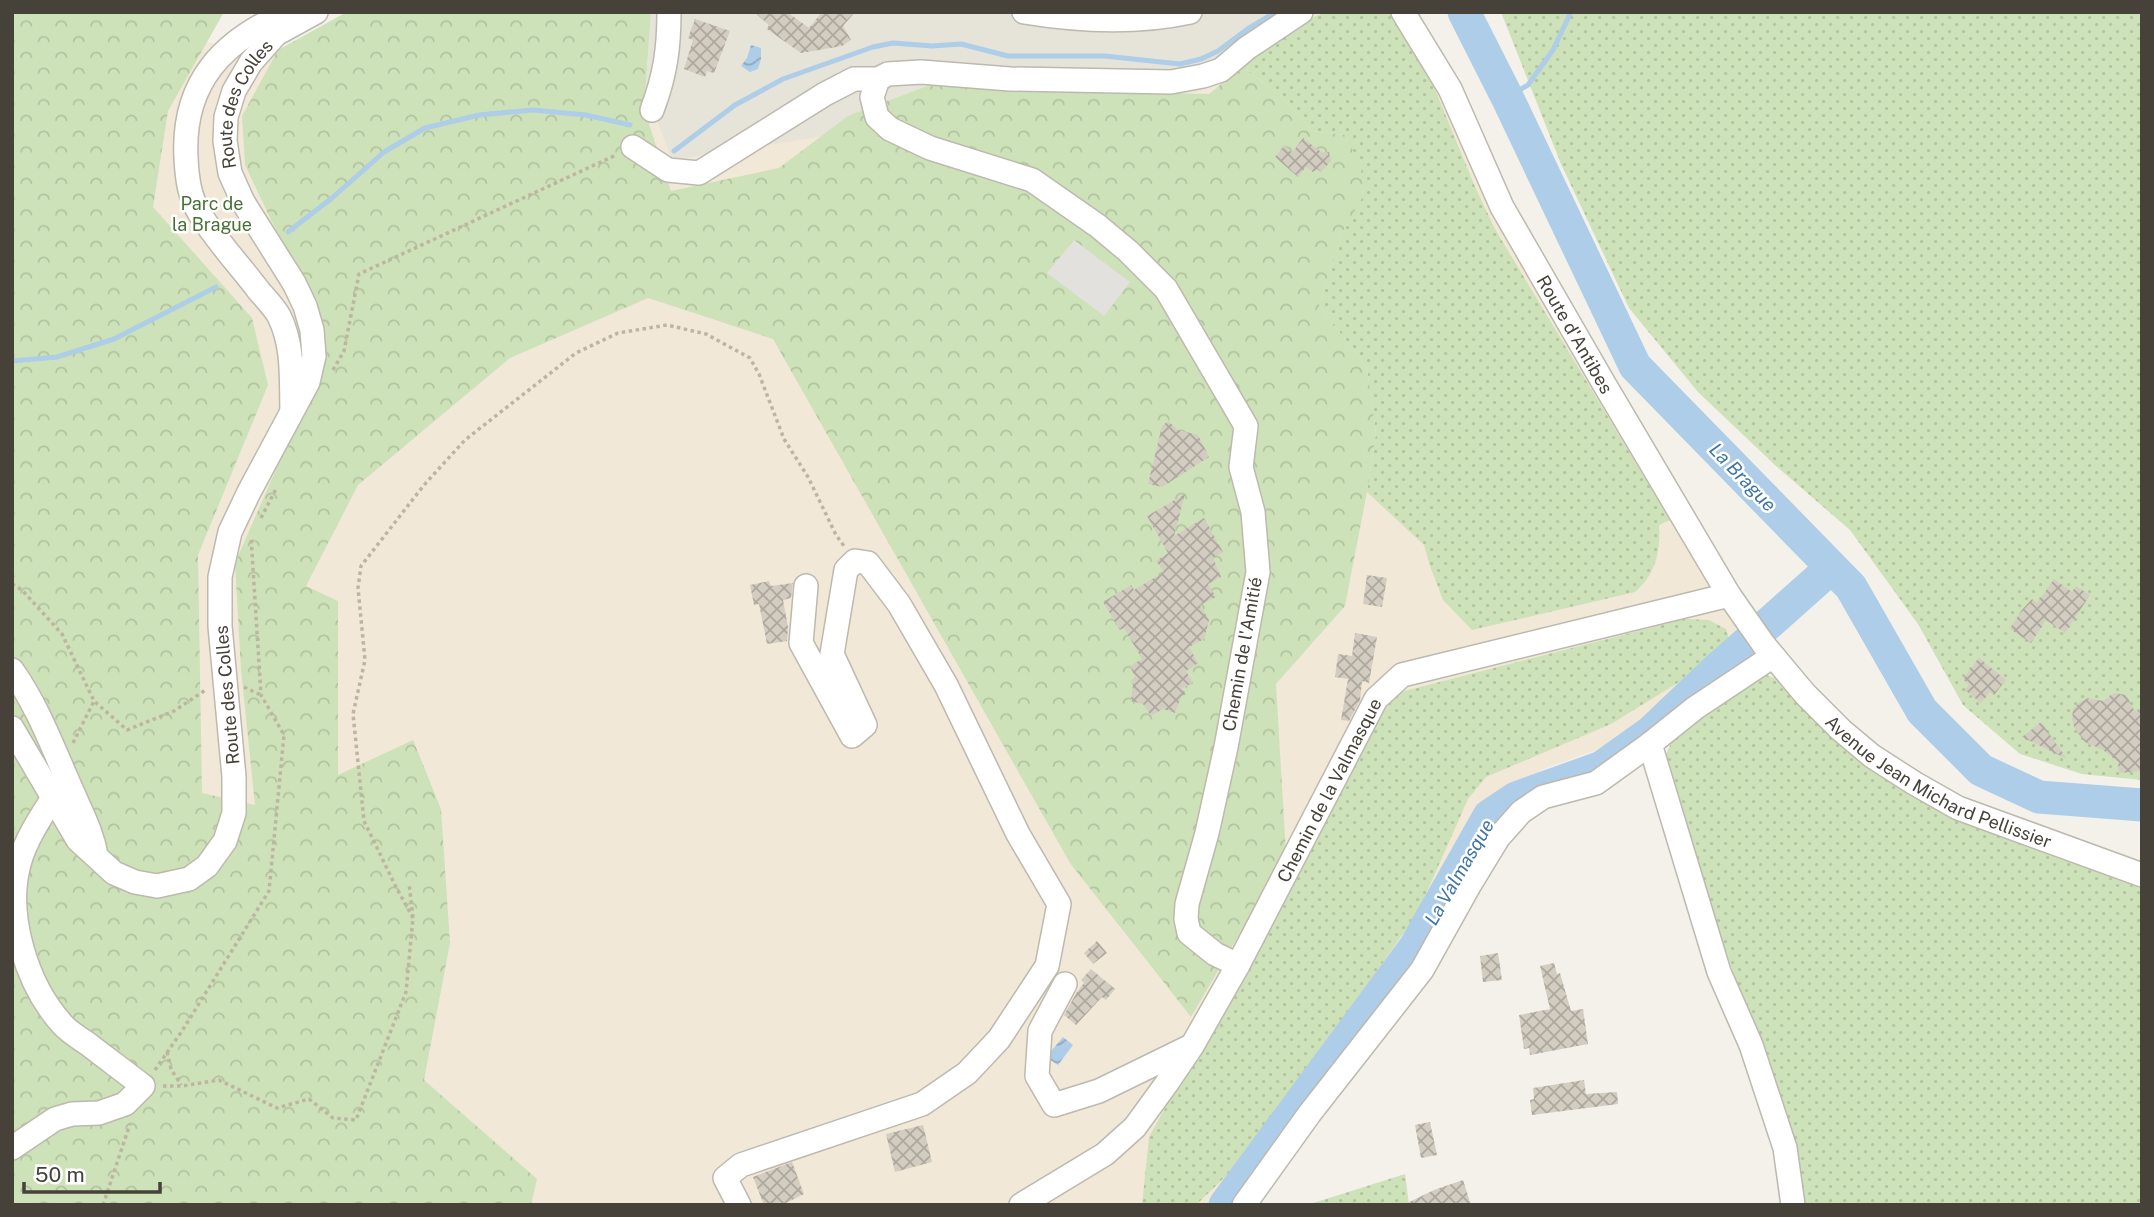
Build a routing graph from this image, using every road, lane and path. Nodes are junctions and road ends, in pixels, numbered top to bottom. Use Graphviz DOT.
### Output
graph roads {
  1 [pos="289,12"];
  2 [pos="316,12"];
  3 [pos="668,12"];
  4 [pos="1024,12"];
  5 [pos="1190,12"];
  6 [pos="1301,12"];
  7 [pos="1404,12"];
  8 [pos="878,79"];
  9 [pos="652,110"];
  10 [pos="633,147"];
  11 [pos="331,373"];
  12 [pos="292,411"];
  13 [pos="278,484"];
  14 [pos="855,561"];
  15 [pos="12,584"];
  16 [pos="806,586"];
  17 [pos="1729,595"];
  18 [pos="1769,650"];
  19 [pos="12,670"];
  20 [pos="224,677"];
  21 [pos="261,695"];
  22 [pos="94,701"];
  23 [pos="12,728"];
  24 [pos="1650,744"];
  25 [pos="61,765"];
  26 [pos="53,797"];
  27 [pos="97,858"];
  28 [pos="2142,876"];
  29 [pos="409,883"];
  30 [pos="413,918"];
  31 [pos="1238,965"];
  32 [pos="1065,984"];
  33 [pos="1192,1046"];
  34 [pos="167,1052"];
  35 [pos="144,1086"];
  36 [pos="182,1086"];
  37 [pos="12,1148"];
  38 [pos="103,1205"];
  39 [pos="740,1205"];
  40 [pos="1021,1205"];
  41 [pos="1244,1205"];
  42 [pos="1793,1205"];
  1 -- 12 [label="street, Route des Colles"];
  2 -- 12 [label="street, Route des Colles"];
  3 -- 9 [label="street"];
  4 -- 5 [label="street"];
  6 -- 8 [label="street"];
  7 -- 17 [label="street, Route d'Antibes"];
  8 -- 10 [label="street"];
  8 -- 31 [label="street, Chemin de l'Amitié"];
  10 -- 11 [label="path"];
  12 -- 20 [label="street, Route des Colles"];
  13 -- 21 [label="path"];
  14 -- 16 [label="street"];
  14 -- 30 [label="path"];
  14 -- 39 [label="street"];
  15 -- 22 [label="path"];
  17 -- 18 [label="street, Route d'Antibes"];
  17 -- 31 [label="street, Chemin de la Valmasque"];
  18 -- 24 [label="street"];
  18 -- 28 [label="street, Avenue Jean Michard Pellissier"];
  19 -- 25 [label="street"];
  20 -- 21 [label="path"];
  20 -- 22 [label="path"];
  20 -- 27 [label="street, Route des Colles"];
  21 -- 34 [label="path"];
  22 -- 25 [label="path"];
  23 -- 26 [label="street, Route des Colles"];
  24 -- 41 [label="street"];
  24 -- 42 [label="street"];
  25 -- 27 [label="street"];
  26 -- 27 [label="street, Route des Colles"];
  26 -- 35 [label="street"];
  29 -- 30 [label="path"];
  30 -- 36 [label="path"];
  31 -- 33 [label="street, Chemin de la Valmasque"];
  32 -- 33 [label="street"];
  33 -- 40 [label="street, Chemin de la Valmasque"];
  34 -- 35 [label="path"];
  34 -- 36 [label="path"];
  35 -- 36 [label="path"];
  35 -- 37 [label="street"];
  35 -- 38 [label="path"];
}
